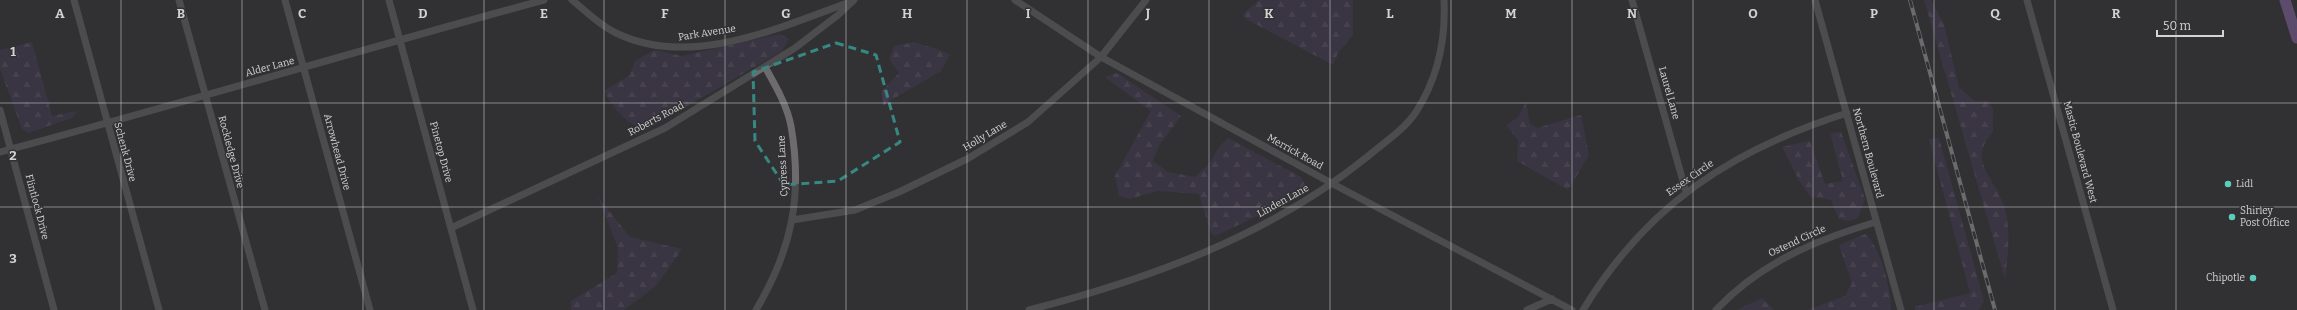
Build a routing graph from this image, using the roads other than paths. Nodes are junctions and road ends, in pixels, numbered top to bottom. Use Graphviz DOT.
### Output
graph roads {
  1 [pos="74,0"];
  2 [pos="180,0"];
  3 [pos="285,0"];
  4 [pos="389,0"];
  5 [pos="544,0"];
  6 [pos="572,0"];
  7 [pos="1015,0"];
  8 [pos="1146,0"];
  9 [pos="1444,0"];
  10 [pos="1632,0"];
  11 [pos="1815,0"];
  12 [pos="2027,0"];
  13 [pos="2285,0"];
  14 [pos="853,1"];
  15 [pos="2297,38"];
  16 [pos="399,39"];
  17 [pos="1101,58"];
  18 [pos="765,67"];
  19 [pos="304,69"];
  20 [pos="205,94"];
  21 [pos="0,110"];
  22 [pos="1847,113"];
  23 [pos="107,124"];
  24 [pos="11,149"];
  25 [pos="0,152"];
  26 [pos="1333,184"];
  27 [pos="1686,192"];
  28 [pos="792,220"];
  29 [pos="1876,222"];
  30 [pos="451,228"];
  31 [pos="1552,300"];
  32 [pos="54,310"];
  33 [pos="159,310"];
  34 [pos="264,310"];
  35 [pos="370,310"];
  36 [pos="473,310"];
  37 [pos="756,310"];
  38 [pos="1028,310"];
  39 [pos="1527,310"];
  40 [pos="1572,310"];
  41 [pos="1583,310"];
  42 [pos="1716,310"];
  43 [pos="1901,310"];
  44 [pos="2113,310"];
  1 -- 23 [label="street, Schenk Drive"];
  2 -- 20 [label="street, Rockledge Drive"];
  3 -- 19 [label="street, Arrowhead Drive"];
  4 -- 16 [label="street, Pinetop Drive"];
  5 -- 16 [label="street, Alder Lane"];
  6 -- 14 [label="street, Park Avenue"];
  7 -- 17 [label="street, Merrick Road"];
  8 -- 17 [label="street, Holly Lane"];
  9 -- 26 [label="street, Linden Lane"];
  10 -- 27 [label="street, Laurel Lane"];
  11 -- 22 [label="street, Northern Boulevard"];
  12 -- 44 [label="street, Mastic Boulevard West"];
  13 -- 15 [label="main road"];
  14 -- 18 [label="street, Roberts Road"];
  16 -- 19 [label="street, Alder Lane"];
  16 -- 30 [label="street, Pinetop Drive"];
  17 -- 26 [label="street, Merrick Road"];
  17 -- 28 [label="street, Holly Lane"];
  18 -- 28 [label="street, Cypress Lane"];
  18 -- 30 [label="street, Roberts Road"];
  19 -- 20 [label="street, Alder Lane"];
  19 -- 35 [label="street, Arrowhead Drive"];
  20 -- 23 [label="street, Alder Lane"];
  20 -- 34 [label="street, Rockledge Drive"];
  21 -- 24 [label="street, Flintlock Drive"];
  22 -- 27 [label="street, Essex Circle"];
  22 -- 29 [label="street, Northern Boulevard"];
  23 -- 24 [label="street, Alder Lane"];
  23 -- 33 [label="street, Schenk Drive"];
  24 -- 25 [label="street, Alder Lane"];
  24 -- 32 [label="street, Flintlock Drive"];
  26 -- 31 [label="street, Merrick Road"];
  26 -- 38 [label="street, Linden Lane"];
  27 -- 41 [label="street, Essex Circle"];
  28 -- 37 [label="street, Cypress Lane"];
  29 -- 42 [label="street, Ostend Circle"];
  29 -- 43 [label="street, Northern Boulevard"];
  30 -- 36 [label="street, Pinetop Drive"];
  31 -- 39 [label="street"];
  31 -- 40 [label="street, Merrick Road"];
}
